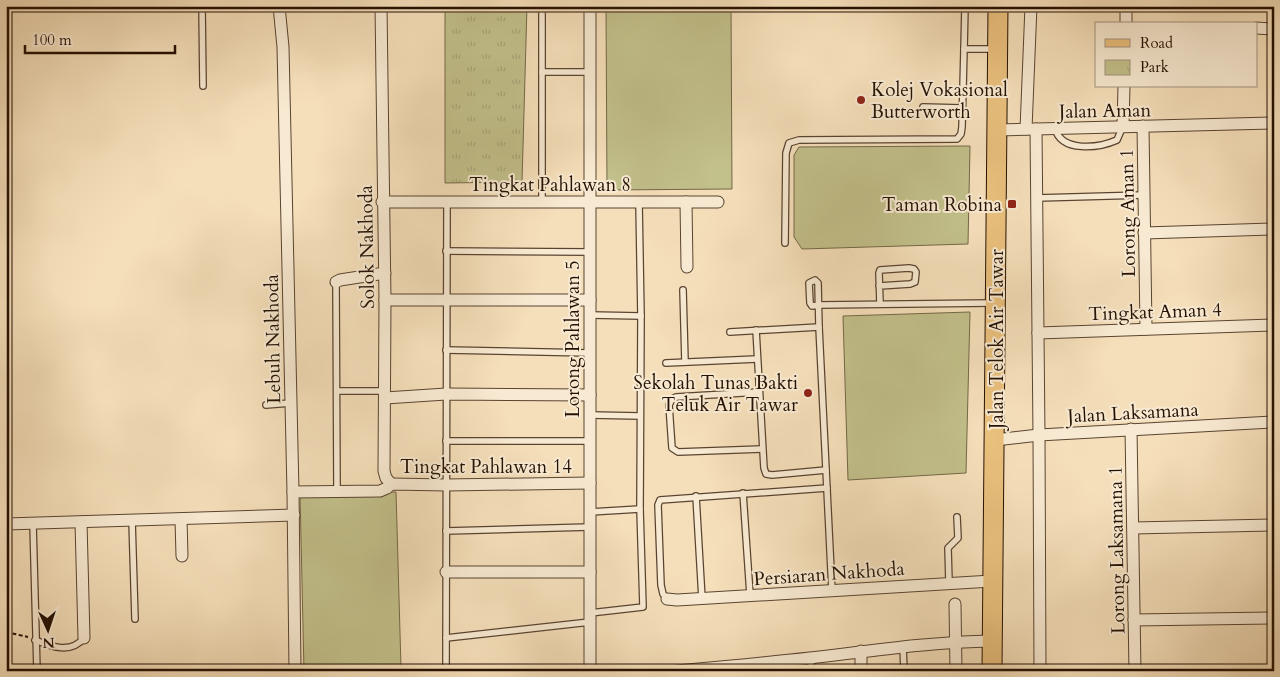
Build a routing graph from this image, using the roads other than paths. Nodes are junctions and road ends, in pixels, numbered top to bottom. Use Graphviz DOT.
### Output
graph roads {
  1 [pos="202,6"];
  2 [pos="279,6"];
  3 [pos="381,6"];
  4 [pos="542,6"];
  5 [pos="590,6"];
  6 [pos="965,6"];
  7 [pos="998,6"];
  8 [pos="1031,6"];
  9 [pos="1126,6"];
  10 [pos="1126,22"];
  11 [pos="1258,28"];
  12 [pos="1274,29"];
  13 [pos="964,49"];
  14 [pos="998,49"];
  15 [pos="542,72"];
  16 [pos="590,72"];
  17 [pos="204,86"];
  18 [pos="1124,88"];
  19 [pos="923,107"];
  20 [pos="962,108"];
  21 [pos="1274,123"];
  22 [pos="1123,126"];
  23 [pos="1143,126"];
  24 [pos="1055,128"];
  25 [pos="1031,129"];
  26 [pos="997,130"];
  27 [pos="1144,195"];
  28 [pos="1037,198"];
  29 [pos="382,202"];
  30 [pos="447,202"];
  31 [pos="542,202"];
  32 [pos="590,202"];
  33 [pos="639,202"];
  34 [pos="686,202"];
  35 [pos="718,202"];
  36 [pos="1274,228"];
  37 [pos="1144,233"];
  38 [pos="785,243"];
  39 [pos="446,252"];
  40 [pos="590,252"];
  41 [pos="687,267"];
  42 [pos="384,273"];
  43 [pos="336,282"];
  44 [pos="879,286"];
  45 [pos="683,290"];
  46 [pos="385,300"];
  47 [pos="446,300"];
  48 [pos="590,300"];
  49 [pos="997,303"];
  50 [pos="880,304"];
  51 [pos="590,315"];
  52 [pos="641,316"];
  53 [pos="1274,325"];
  54 [pos="819,326"];
  55 [pos="1146,329"];
  56 [pos="756,330"];
  57 [pos="730,332"];
  58 [pos="1038,333"];
  59 [pos="446,350"];
  60 [pos="590,353"];
  61 [pos="757,359"];
  62 [pos="685,362"];
  63 [pos="666,363"];
  64 [pos="337,391"];
  65 [pos="759,392"];
  66 [pos="385,394"];
  67 [pos="446,394"];
  68 [pos="590,395"];
  69 [pos="291,403"];
  70 [pos="266,405"];
  71 [pos="590,415"];
  72 [pos="640,416"];
  73 [pos="1274,422"];
  74 [pos="1131,429"];
  75 [pos="1040,435"];
  76 [pos="995,440"];
  77 [pos="446,441"];
  78 [pos="590,441"];
  79 [pos="762,449"];
  80 [pos="826,470"];
  81 [pos="590,483"];
  82 [pos="391,484"];
  83 [pos="446,485"];
  84 [pos="827,488"];
  85 [pos="293,492"];
  86 [pos="337,492"];
  87 [pos="743,493"];
  88 [pos="696,496"];
  89 [pos="640,509"];
  90 [pos="590,512"];
  91 [pos="294,515"];
  92 [pos="957,516"];
  93 [pos="181,519"];
  94 [pos="132,520"];
  95 [pos="81,522"];
  96 [pos="6,524"];
  97 [pos="33,524"];
  98 [pos="1274,525"];
  99 [pos="590,528"];
  100 [pos="1133,528"];
  101 [pos="446,531"];
  102 [pos="182,556"];
  103 [pos="446,572"];
  104 [pos="590,572"];
  105 [pos="992,581"];
  106 [pos="949,583"];
  107 [pos="832,591"];
  108 [pos="750,596"];
  109 [pos="667,599"];
  110 [pos="702,599"];
  111 [pos="955,604"];
  112 [pos="590,617"];
  113 [pos="1274,618"];
  114 [pos="135,619"];
  115 [pos="1134,620"];
  116 [pos="84,638"];
  117 [pos="446,638"];
  118 [pos="35,640"];
  119 [pos="992,640"];
  120 [pos="956,641"];
  121 [pos="903,646"];
  122 [pos="861,651"];
  123 [pos="811,658"];
  124 [pos="38,671"];
  125 [pos="295,671"];
  126 [pos="446,671"];
  127 [pos="590,671"];
  128 [pos="677,671"];
  129 [pos="811,671"];
  130 [pos="861,671"];
  131 [pos="904,671"];
  132 [pos="956,671"];
  133 [pos="992,671"];
  134 [pos="1040,671"];
  135 [pos="1135,671"];
  1 -- 17 [label="lane"];
  2 -- 69 [label="street, Lebuh Nakhoda"];
  3 -- 29 [label="street, Solok Nakhoda"];
  4 -- 15 [label="lane"];
  5 -- 16 [label="street, Lorong Pahlawan 5"];
  6 -- 13 [label="lane"];
  7 -- 14 [label="main road, Jalan Telok Air Tawar"];
  8 -- 25 [label="street"];
  9 -- 10 [label="street"];
  11 -- 12 [label="street"];
  13 -- 14 [label="lane"];
  13 -- 20 [label="lane"];
  14 -- 26 [label="main road, Jalan Telok Air Tawar"];
  15 -- 16 [label="lane"];
  15 -- 31 [label="lane"];
  16 -- 32 [label="street, Lorong Pahlawan 5"];
  18 -- 22 [label="street"];
  19 -- 20 [label="lane"];
  20 -- 38 [label="lane"];
  21 -- 23 [label="street, Jalan Aman"];
  22 -- 23 [label="street, Jalan Aman"];
  22 -- 24 [label="street, Jalan Aman"];
  22 -- 24 [label="lane"];
  23 -- 27 [label="street, Lorong Aman 1"];
  24 -- 25 [label="street, Jalan Aman"];
  25 -- 26 [label="street, Jalan Aman"];
  25 -- 28 [label="street"];
  26 -- 49 [label="main road, Jalan Telok Air Tawar"];
  27 -- 28 [label="lane"];
  27 -- 37 [label="street, Lorong Aman 1"];
  28 -- 58 [label="street"];
  29 -- 30 [label="street, Tingkat Pahlawan 8"];
  29 -- 42 [label="street, Solok Nakhoda"];
  30 -- 31 [label="street, Tingkat Pahlawan 8"];
  30 -- 39 [label="lane"];
  31 -- 32 [label="street, Tingkat Pahlawan 8"];
  32 -- 33 [label="street, Tingkat Pahlawan 8"];
  32 -- 40 [label="street, Lorong Pahlawan 5"];
  33 -- 34 [label="street, Tingkat Pahlawan 8"];
  33 -- 52 [label="lane"];
  34 -- 35 [label="street, Tingkat Pahlawan 8"];
  34 -- 41 [label="street"];
  36 -- 37 [label="street"];
  37 -- 55 [label="street, Lorong Aman 1"];
  39 -- 40 [label="lane"];
  39 -- 47 [label="lane"];
  40 -- 48 [label="street, Lorong Pahlawan 5"];
  42 -- 43 [label="street"];
  42 -- 46 [label="street, Solok Nakhoda"];
  43 -- 64 [label="lane"];
  44 -- 44 [label="lane"];
  44 -- 50 [label="lane"];
  45 -- 62 [label="lane"];
  46 -- 47 [label="street"];
  46 -- 66 [label="street, Solok Nakhoda"];
  47 -- 48 [label="street"];
  47 -- 59 [label="lane"];
  48 -- 51 [label="street, Lorong Pahlawan 5"];
  49 -- 50 [label="lane"];
  49 -- 76 [label="main road, Jalan Telok Air Tawar"];
  50 -- 54 [label="lane"];
  51 -- 52 [label="lane"];
  51 -- 60 [label="street, Lorong Pahlawan 5"];
  52 -- 72 [label="lane"];
  53 -- 55 [label="street, Tingkat Aman 4"];
  54 -- 56 [label="lane"];
  54 -- 80 [label="lane"];
  55 -- 58 [label="street, Tingkat Aman 4"];
  56 -- 57 [label="lane"];
  56 -- 61 [label="lane"];
  58 -- 75 [label="street"];
  59 -- 60 [label="lane"];
  59 -- 67 [label="lane"];
  60 -- 68 [label="street, Lorong Pahlawan 5"];
  61 -- 62 [label="lane"];
  61 -- 65 [label="lane"];
  62 -- 63 [label="lane"];
  64 -- 66 [label="lane"];
  64 -- 86 [label="lane"];
  65 -- 79 [label="lane"];
  65 -- 79 [label="lane"];
  66 -- 67 [label="street"];
  66 -- 82 [label="street, Solok Nakhoda"];
  67 -- 68 [label="street"];
  67 -- 77 [label="lane"];
  68 -- 71 [label="street, Lorong Pahlawan 5"];
  69 -- 70 [label="lane"];
  69 -- 85 [label="street, Lebuh Nakhoda"];
  71 -- 72 [label="lane"];
  71 -- 78 [label="street, Lorong Pahlawan 5"];
  72 -- 89 [label="lane"];
  73 -- 74 [label="street, Jalan Laksamana"];
  74 -- 75 [label="street, Jalan Laksamana"];
  74 -- 100 [label="street, Lorong Laksamana 1"];
  75 -- 76 [label="street, Jalan Laksamana"];
  75 -- 134 [label="street"];
  76 -- 105 [label="main road, Jalan Telok Air Tawar"];
  77 -- 78 [label="lane"];
  77 -- 83 [label="lane"];
  78 -- 81 [label="street, Lorong Pahlawan 5"];
  79 -- 80 [label="lane"];
  80 -- 84 [label="lane"];
  81 -- 83 [label="street, Tingkat Pahlawan 14"];
  81 -- 90 [label="street, Lorong Pahlawan 5"];
  82 -- 83 [label="street, Tingkat Pahlawan 14"];
  82 -- 86 [label="street, Tingkat Pahlawan 14"];
  83 -- 101 [label="lane"];
  84 -- 87 [label="lane"];
  84 -- 107 [label="lane"];
  85 -- 86 [label="street, Tingkat Pahlawan 14"];
  85 -- 91 [label="street, Lebuh Nakhoda"];
  87 -- 88 [label="lane"];
  87 -- 108 [label="lane"];
  88 -- 109 [label="lane"];
  88 -- 110 [label="lane"];
  89 -- 90 [label="lane"];
  89 -- 112 [label="lane"];
  90 -- 99 [label="street, Lorong Pahlawan 5"];
  91 -- 93 [label="street"];
  91 -- 125 [label="street, Lebuh Nakhoda"];
  92 -- 106 [label="lane"];
  93 -- 94 [label="street"];
  93 -- 102 [label="street"];
  94 -- 95 [label="street"];
  94 -- 114 [label="lane"];
  95 -- 97 [label="street"];
  95 -- 116 [label="street"];
  96 -- 97 [label="street"];
  97 -- 118 [label="lane"];
  98 -- 100 [label="street"];
  99 -- 101 [label="lane"];
  99 -- 104 [label="street, Lorong Pahlawan 5"];
  100 -- 115 [label="street, Lorong Laksamana 1"];
  101 -- 103 [label="lane"];
  103 -- 104 [label="street"];
  103 -- 117 [label="lane"];
  104 -- 112 [label="street, Lorong Pahlawan 5"];
  105 -- 106 [label="street, Persiaran Nakhoda"];
  105 -- 119 [label="main road, Jalan Telok Air Tawar"];
  106 -- 107 [label="street, Persiaran Nakhoda"];
  107 -- 108 [label="street, Persiaran Nakhoda"];
  108 -- 110 [label="street, Persiaran Nakhoda"];
  109 -- 110 [label="street, Persiaran Nakhoda"];
  111 -- 120 [label="street"];
  112 -- 117 [label="lane"];
  112 -- 127 [label="street, Lorong Pahlawan 5"];
  113 -- 115 [label="street"];
  115 -- 135 [label="street, Lorong Laksamana 1"];
  116 -- 118 [label="lane"];
  117 -- 126 [label="lane"];
  118 -- 124 [label="lane"];
  119 -- 120 [label="street"];
  119 -- 133 [label="main road, Jalan Telok Air Tawar"];
  120 -- 121 [label="street"];
  120 -- 132 [label="street"];
  121 -- 122 [label="street"];
  121 -- 131 [label="lane"];
  122 -- 123 [label="street"];
  122 -- 130 [label="street"];
  123 -- 128 [label="street"];
  123 -- 129 [label="lane"];
}
